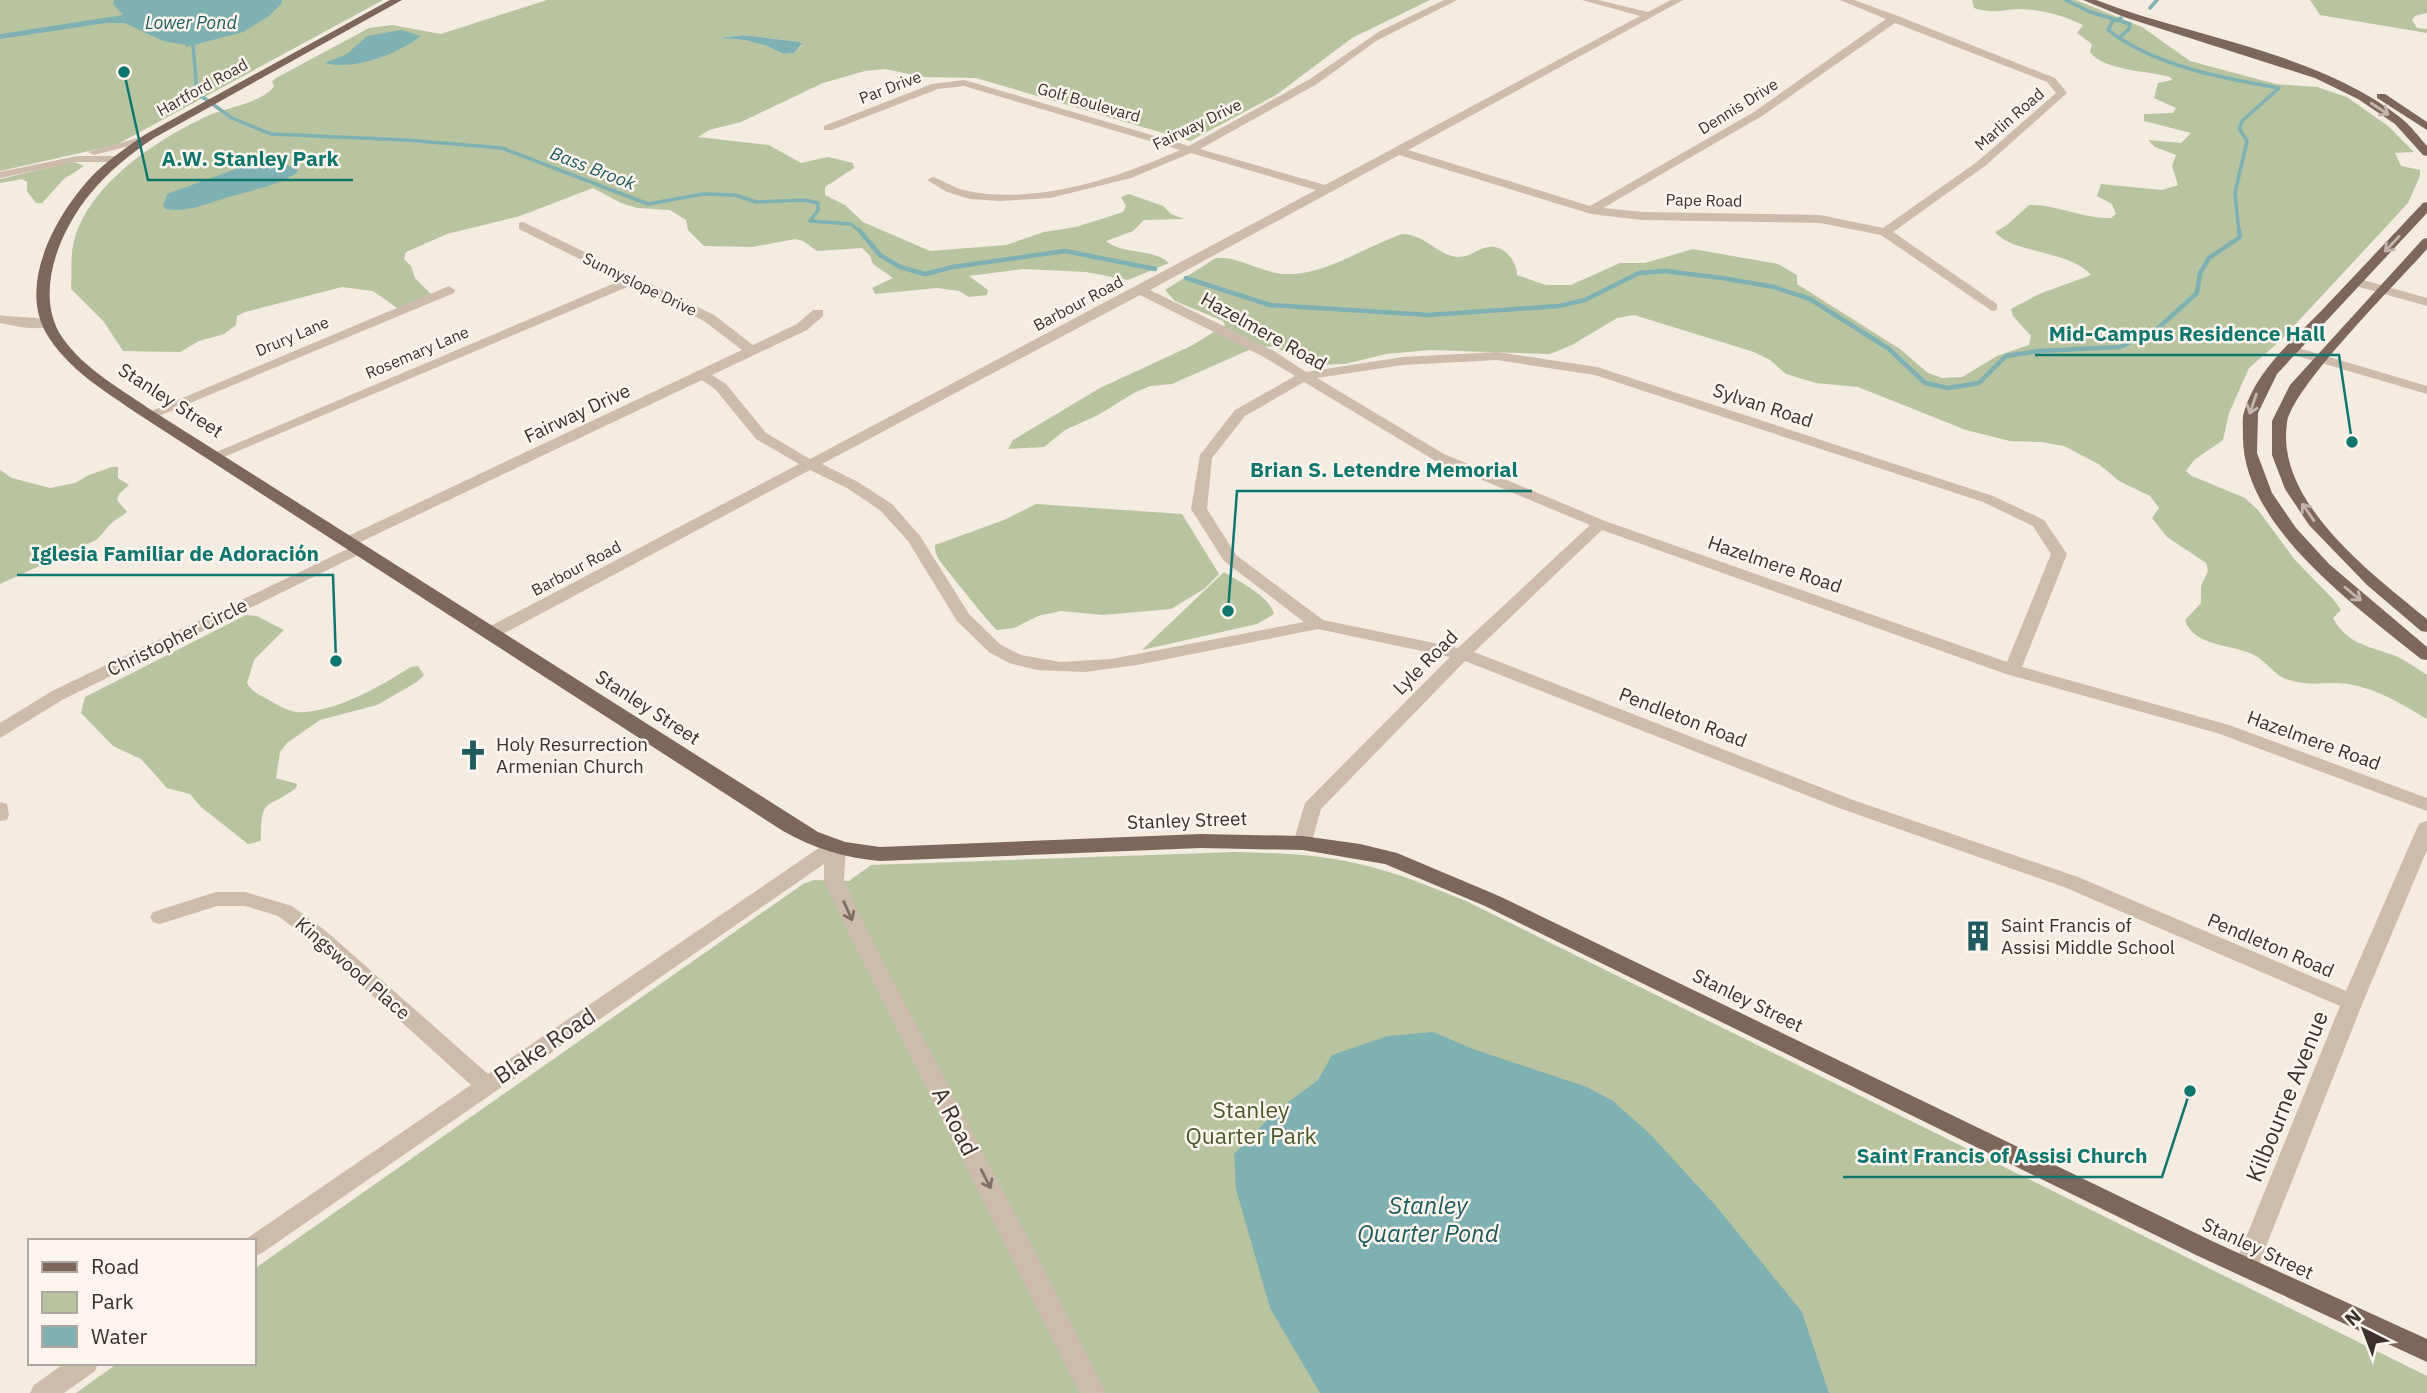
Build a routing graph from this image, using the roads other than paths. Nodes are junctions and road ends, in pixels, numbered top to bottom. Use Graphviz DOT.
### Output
graph roads {
  1 [pos="397,0"];
  2 [pos="1452,0"];
  3 [pos="1587,0"];
  4 [pos="1678,0"];
  5 [pos="1845,0"];
  6 [pos="2089,0"];
  7 [pos="2108,0"];
  8 [pos="1650,16"];
  9 [pos="1895,18"];
  10 [pos="2204,35"];
  11 [pos="964,83"];
  12 [pos="2427,127"];
  13 [pos="828,128"];
  14 [pos="145,139"];
  15 [pos="1193,148"];
  16 [pos="1399,152"];
  17 [pos="2427,153"];
  18 [pos="118,159"];
  19 [pos="60,161"];
  20 [pos="0,175"];
  21 [pos="933,180"];
  22 [pos="1325,189"];
  23 [pos="2427,206"];
  24 [pos="1591,210"];
  25 [pos="523,226"];
  26 [pos="1885,232"];
  27 [pos="2427,242"];
  28 [pos="633,280"];
  29 [pos="2356,282"];
  30 [pos="449,290"];
  31 [pos="1140,290"];
  32 [pos="2384,290"];
  33 [pos="2427,302"];
  34 [pos="1993,307"];
  35 [pos="818,313"];
  36 [pos="0,319"];
  37 [pos="48,323"];
  38 [pos="2292,349"];
  39 [pos="752,351"];
  40 [pos="2321,358"];
  41 [pos="704,375"];
  42 [pos="1305,376"];
  43 [pos="2427,390"];
  44 [pos="149,415"];
  45 [pos="214,456"];
  46 [pos="810,465"];
  47 [pos="1600,524"];
  48 [pos="353,545"];
  49 [pos="1318,624"];
  50 [pos="2427,627"];
  51 [pos="491,633"];
  52 [pos="1462,654"];
  53 [pos="2427,655"];
  54 [pos="2012,670"];
  55 [pos="0,732"];
  56 [pos="2427,805"];
  57 [pos="0,808"];
  58 [pos="0,815"];
  59 [pos="2427,828"];
  60 [pos="1303,843"];
  61 [pos="836,846"];
  62 [pos="160,918"];
  63 [pos="2351,1002"];
  64 [pos="486,1085"];
  65 [pos="256,1245"];
  66 [pos="2246,1267"];
  67 [pos="2427,1352"];
  68 [pos="83,1365"];
  69 [pos="43,1393"];
  70 [pos="1093,1393"];
  1 -- 14 [label="main road, Hartford Road"];
  2 -- 15 [label="street, Fairway Drive"];
  3 -- 8 [label="street"];
  4 -- 8 [label="street, Barbour Road"];
  5 -- 9 [label="street, Marlin Road"];
  6 -- 10 [label="main road"];
  7 -- 10 [label="main road"];
  8 -- 16 [label="street, Barbour Road"];
  9 -- 24 [label="street, Dennis Drive"];
  9 -- 26 [label="street, Marlin Road"];
  10 -- 12 [label="main road"];
  10 -- 17 [label="main road, one-way"];
  11 -- 13 [label="street, Par Drive"];
  11 -- 15 [label="street, Golf Boulevard"];
  14 -- 18 [label="main road, Hartford Road"];
  14 -- 19 [label="street"];
  15 -- 21 [label="street, Fairway Drive"];
  15 -- 22 [label="street, Golf Boulevard"];
  16 -- 22 [label="street, Barbour Road"];
  16 -- 24 [label="street, Pape Road"];
  18 -- 19 [label="street"];
  18 -- 37 [label="main road, Hartford Road"];
  19 -- 20 [label="street"];
  22 -- 31 [label="street, Barbour Road"];
  23 -- 29 [label="main road, one-way"];
  24 -- 26 [label="street, Pape Road"];
  25 -- 28 [label="street, Sunnyslope Drive"];
  26 -- 34 [label="street, Pape Road"];
  27 -- 32 [label="main road"];
  28 -- 39 [label="street, Sunnyslope Drive"];
  28 -- 45 [label="street, Rosemary Lane"];
  29 -- 32 [label="street"];
  29 -- 38 [label="main road"];
  30 -- 44 [label="street, Drury Lane"];
  31 -- 42 [label="street, Hazelmere Road"];
  31 -- 46 [label="street, Barbour Road"];
  32 -- 33 [label="street"];
  32 -- 40 [label="main road"];
  35 -- 39 [label="street, Fairway Drive"];
  36 -- 37 [label="street"];
  37 -- 44 [label="main road, Stanley Street"];
  38 -- 40 [label="street"];
  38 -- 53 [label="main road, one-way"];
  39 -- 41 [label="street, Fairway Drive"];
  40 -- 43 [label="street"];
  50 -- 40 [label="main road, one-way"];
  41 -- 46 [label="street"];
  41 -- 48 [label="street, Fairway Drive"];
  42 -- 47 [label="street, Hazelmere Road"];
  42 -- 49 [label="street, Pendleton Road"];
  42 -- 54 [label="street, Sylvan Road"];
  44 -- 45 [label="main road, Stanley Street"];
  45 -- 48 [label="main road, Stanley Street"];
  46 -- 49 [label="street"];
  46 -- 51 [label="street, Barbour Road"];
  47 -- 52 [label="street, Lyle Road"];
  47 -- 54 [label="street, Hazelmere Road"];
  48 -- 51 [label="main road, Stanley Street"];
  48 -- 55 [label="street, Christopher Circle"];
  49 -- 52 [label="street, Pendleton Road"];
  51 -- 61 [label="main road, Stanley Street"];
  52 -- 60 [label="street, Lyle Road"];
  52 -- 63 [label="street, Pendleton Road"];
  54 -- 56 [label="street, Hazelmere Road"];
  57 -- 58 [label="street"];
  59 -- 63 [label="street, Kilbourne Avenue"];
  60 -- 61 [label="main road, Stanley Street"];
  60 -- 66 [label="main road, Stanley Street"];
  61 -- 64 [label="street, Blake Road"];
  61 -- 70 [label="street, A Road, one-way"];
  62 -- 64 [label="street, Kingswood Place"];
  63 -- 66 [label="street, Kilbourne Avenue"];
  64 -- 65 [label="street, Blake Road"];
  66 -- 67 [label="main road, Stanley Street"];
  68 -- 69 [label="street"];
}
